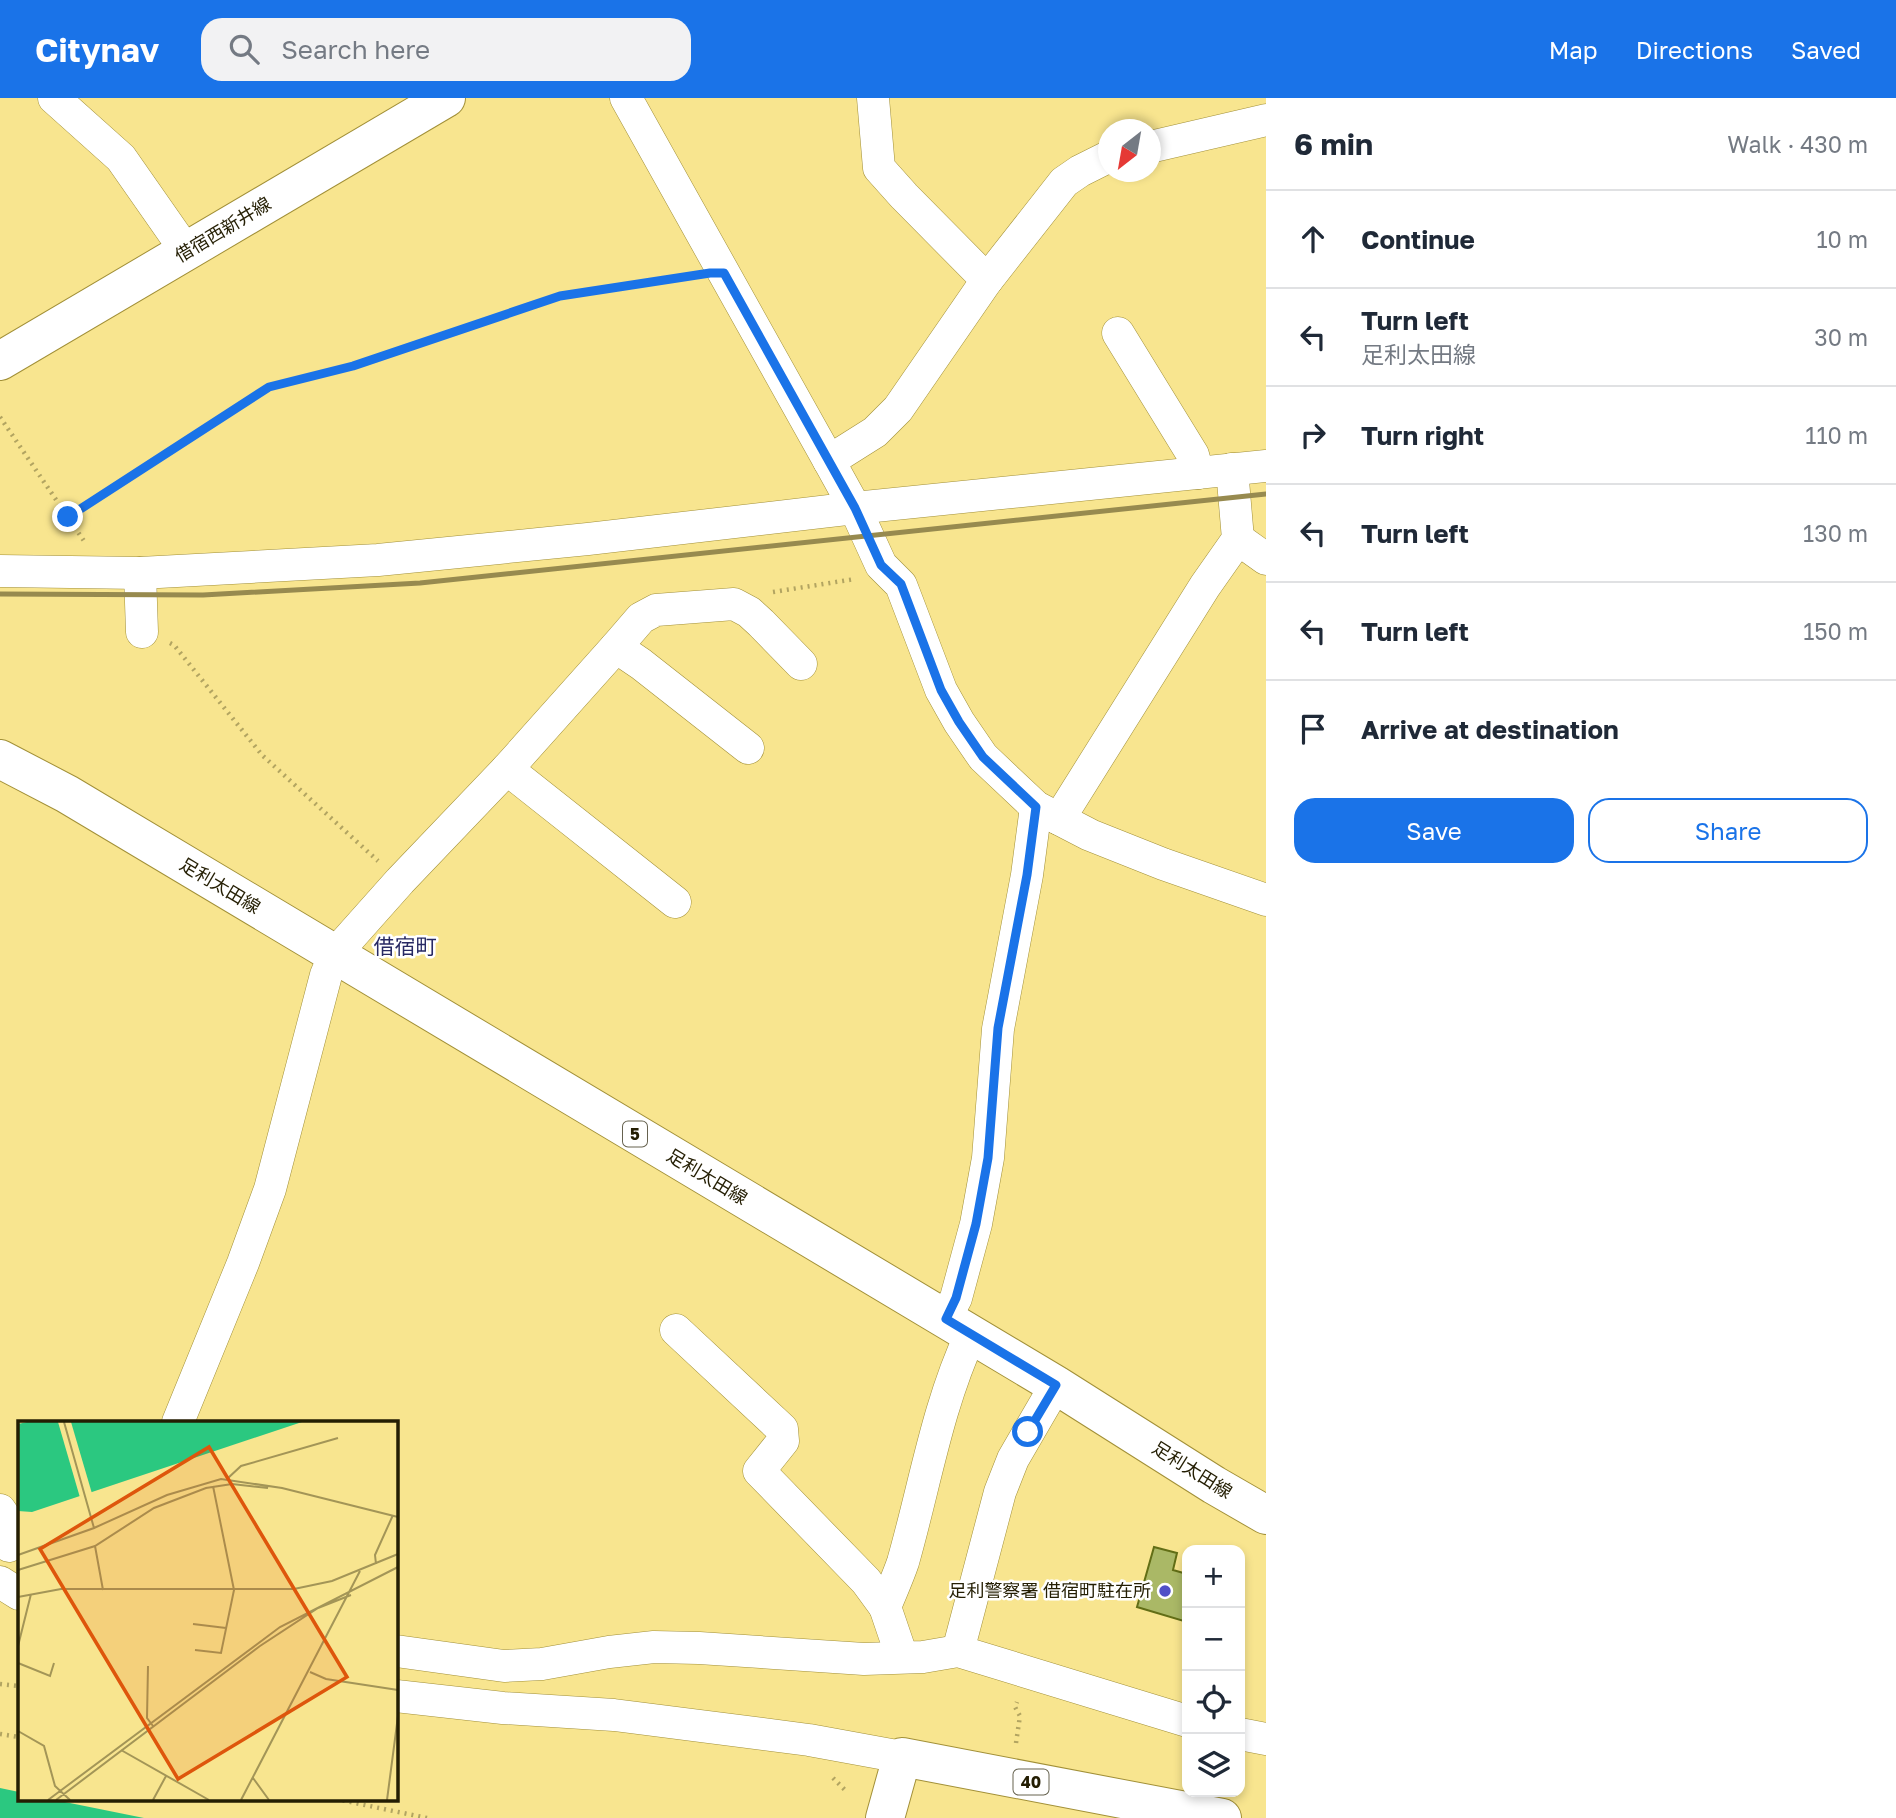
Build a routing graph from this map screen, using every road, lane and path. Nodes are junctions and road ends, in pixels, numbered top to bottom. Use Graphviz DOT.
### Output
graph roads {
  1 [pos="54,98"];
  2 [pos="446,98"];
  3 [pos="626,98"];
  4 [pos="873,98"];
  5 [pos="1266,120"];
  6 [pos="1161,144"];
  7 [pos="1098,162"];
  8 [pos="186,251"];
  9 [pos="724,273"];
  10 [pos="987,280"];
  11 [pos="1118,333"];
  12 [pos="0,361"];
  13 [pos="0,417"];
  14 [pos="829,461"];
  15 [pos="1266,466"];
  16 [pos="1232,469"];
  17 [pos="1198,473"];
  18 [pos="855,508"];
  19 [pos="1238,538"];
  20 [pos="1266,559"];
  21 [pos="881,565"];
  22 [pos="0,571"];
  23 [pos="140,573"];
  24 [pos="734,604"];
  25 [pos="142,632"];
  26 [pos="616,647"];
  27 [pos="801,664"];
  28 [pos="748,748"];
  29 [pos="0,759"];
  30 [pos="507,769"];
  31 [pos="1048,813"];
  32 [pos="400,881"];
  33 [pos="1266,900"];
  34 [pos="675,902"];
  35 [pos="335,954"];
  36 [pos="958,1327"];
  37 [pos="676,1330"];
  38 [pos="1056,1385"];
  39 [pos="178,1421"];
  40 [pos="0,1510"];
  41 [pos="1266,1515"];
  42 [pos="9,1547"];
  43 [pos="885,1607"];
  44 [pos="397,1651"];
  45 [pos="958,1651"];
  46 [pos="902,1657"];
  47 [pos="0,1684"];
  48 [pos="18,1686"];
  49 [pos="1019,1694"];
  50 [pos="397,1696"];
  51 [pos="1182,1719"];
  52 [pos="0,1734"];
  53 [pos="1245,1735"];
  54 [pos="18,1737"];
  55 [pos="1266,1739"];
  56 [pos="1014,1751"];
  57 [pos="902,1757"];
  58 [pos="340,1800"];
  59 [pos="427,1818"];
  60 [pos="885,1818"];
  61 [pos="1222,1818"];
  1 -- 8 [label="street"];
  2 -- 8 [label="main road, 借宿西新井線"];
  3 -- 9 [label="street"];
  4 -- 10 [label="street"];
  5 -- 6 [label="street"];
  7 -- 10 [label="street"];
  8 -- 12 [label="main road, 借宿西新井線"];
  9 -- 13 [label="path"];
  9 -- 14 [label="street"];
  10 -- 14 [label="street"];
  11 -- 17 [label="street"];
  14 -- 18 [label="street"];
  15 -- 16 [label="street"];
  16 -- 17 [label="street"];
  16 -- 19 [label="street"];
  17 -- 18 [label="street"];
  18 -- 21 [label="street"];
  18 -- 23 [label="street"];
  19 -- 20 [label="street"];
  19 -- 31 [label="street"];
  21 -- 24 [label="path"];
  21 -- 31 [label="street"];
  22 -- 23 [label="street"];
  23 -- 25 [label="street"];
  24 -- 26 [label="street"];
  24 -- 27 [label="street"];
  25 -- 32 [label="path"];
  26 -- 28 [label="street"];
  26 -- 30 [label="street"];
  29 -- 35 [label="main road, 足利太田線 / 5"];
  30 -- 32 [label="street"];
  30 -- 34 [label="street"];
  31 -- 33 [label="street"];
  31 -- 36 [label="street"];
  32 -- 35 [label="street"];
  35 -- 36 [label="main road, 足利太田線 / 5"];
  35 -- 39 [label="street"];
  36 -- 38 [label="main road, 足利太田線 / 5"];
  36 -- 43 [label="street"];
  37 -- 43 [label="street"];
  38 -- 41 [label="main road, 足利太田線 / 5"];
  38 -- 45 [label="street"];
  40 -- 42 [label="street"];
  43 -- 46 [label="street"];
  44 -- 46 [label="street"];
  45 -- 46 [label="street"];
  45 -- 51 [label="street"];
  47 -- 48 [label="path"];
  49 -- 56 [label="path"];
  50 -- 57 [label="street"];
  52 -- 54 [label="path"];
  53 -- 55 [label="street"];
  57 -- 60 [label="main road"];
  57 -- 61 [label="main road, 40"];
  58 -- 59 [label="path"];
}
